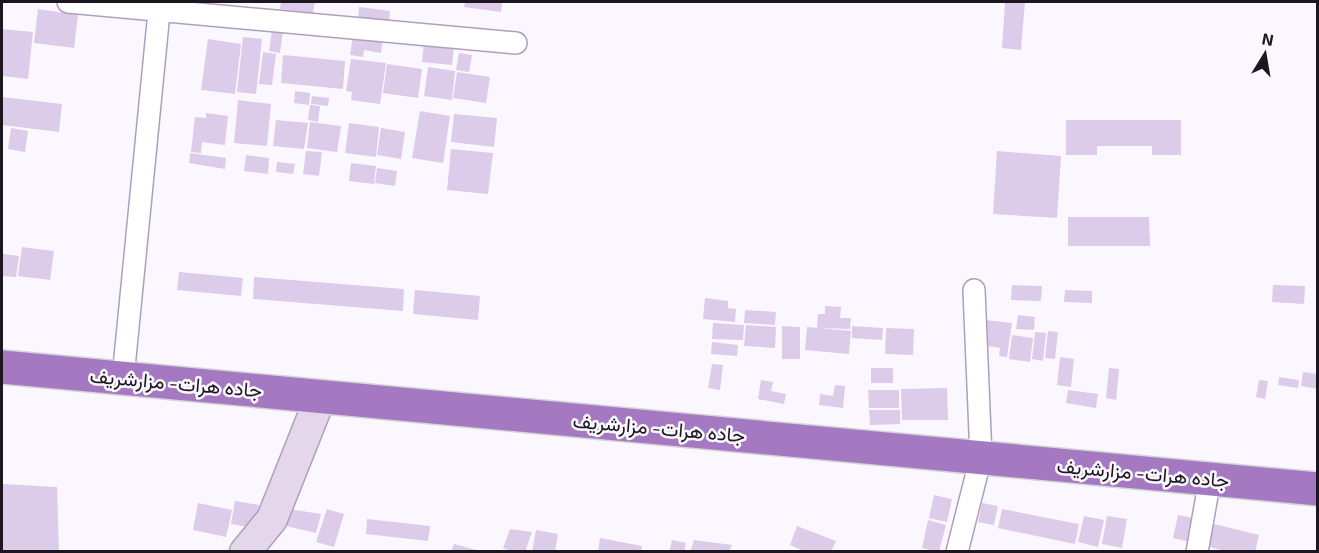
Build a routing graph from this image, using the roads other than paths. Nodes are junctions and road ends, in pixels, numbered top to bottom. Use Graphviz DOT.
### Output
graph roads {
  1 [pos="68,2"];
  2 [pos="160,5"];
  3 [pos="516,43"];
  4 [pos="974,290"];
  5 [pos="2,367"];
  6 [pos="123,378"];
  7 [pos="321,396"];
  8 [pos="981,458"];
  9 [pos="1210,479"];
  10 [pos="1317,489"];
  11 [pos="245,552"];
  12 [pos="957,552"];
  13 [pos="1197,552"];
  1 -- 2 [label="street"];
  2 -- 3 [label="street"];
  2 -- 6 [label="street"];
  4 -- 8 [label="street"];
  5 -- 6 [label="highway, جاده هرات- مزارشریف"];
  6 -- 7 [label="highway, جاده هرات- مزارشریف"];
  7 -- 8 [label="highway, جاده هرات- مزارشریف"];
  7 -- 11 [label="street"];
  8 -- 9 [label="highway, جاده هرات- مزارشریف"];
  8 -- 12 [label="street"];
  9 -- 10 [label="highway, جاده هرات- مزارشریف"];
  9 -- 13 [label="street"];
}
